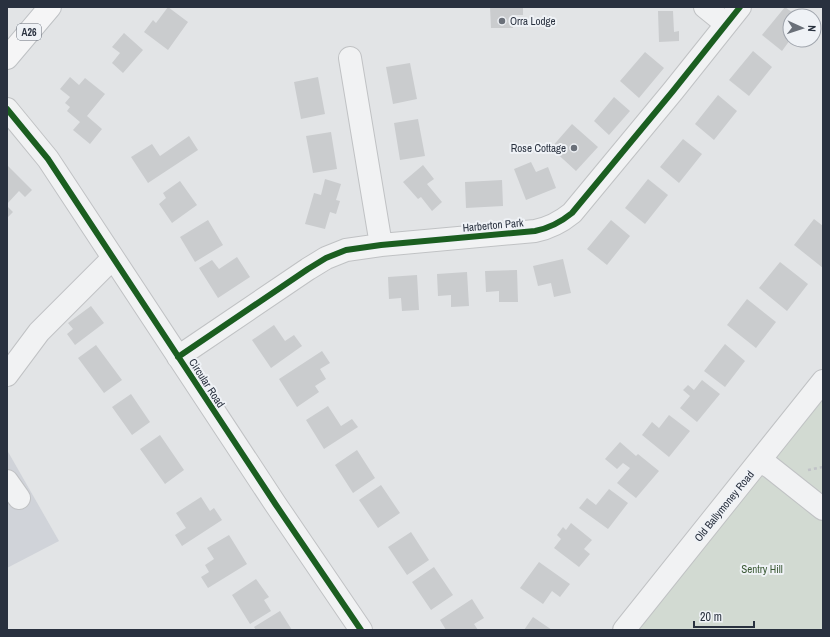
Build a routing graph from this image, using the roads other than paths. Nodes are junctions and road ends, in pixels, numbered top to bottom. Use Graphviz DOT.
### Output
graph roads {
  1 [pos="50,7"];
  2 [pos="705,7"];
  3 [pos="740,7"];
  4 [pos="726,24"];
  5 [pos="7,58"];
  6 [pos="350,58"];
  7 [pos="7,109"];
  8 [pos="381,245"];
  9 [pos="113,258"];
  10 [pos="178,356"];
  11 [pos="7,375"];
  12 [pos="823,381"];
  13 [pos="760,460"];
  14 [pos="823,509"];
  15 [pos="361,630"];
  16 [pos="624,630"];
  1 -- 5 [label="main road, A26"];
  2 -- 4 [label="street"];
  3 -- 4 [label="street, Harberton Park"];
  4 -- 8 [label="street, Harberton Park"];
  6 -- 8 [label="street"];
  7 -- 9 [label="street, Circular Road"];
  8 -- 10 [label="street, Harberton Park"];
  9 -- 10 [label="street, Circular Road"];
  9 -- 11 [label="street"];
  10 -- 15 [label="street, Circular Road"];
  12 -- 13 [label="street, Old Ballymoney Road"];
  13 -- 14 [label="street"];
  13 -- 16 [label="street, Old Ballymoney Road"];
}
